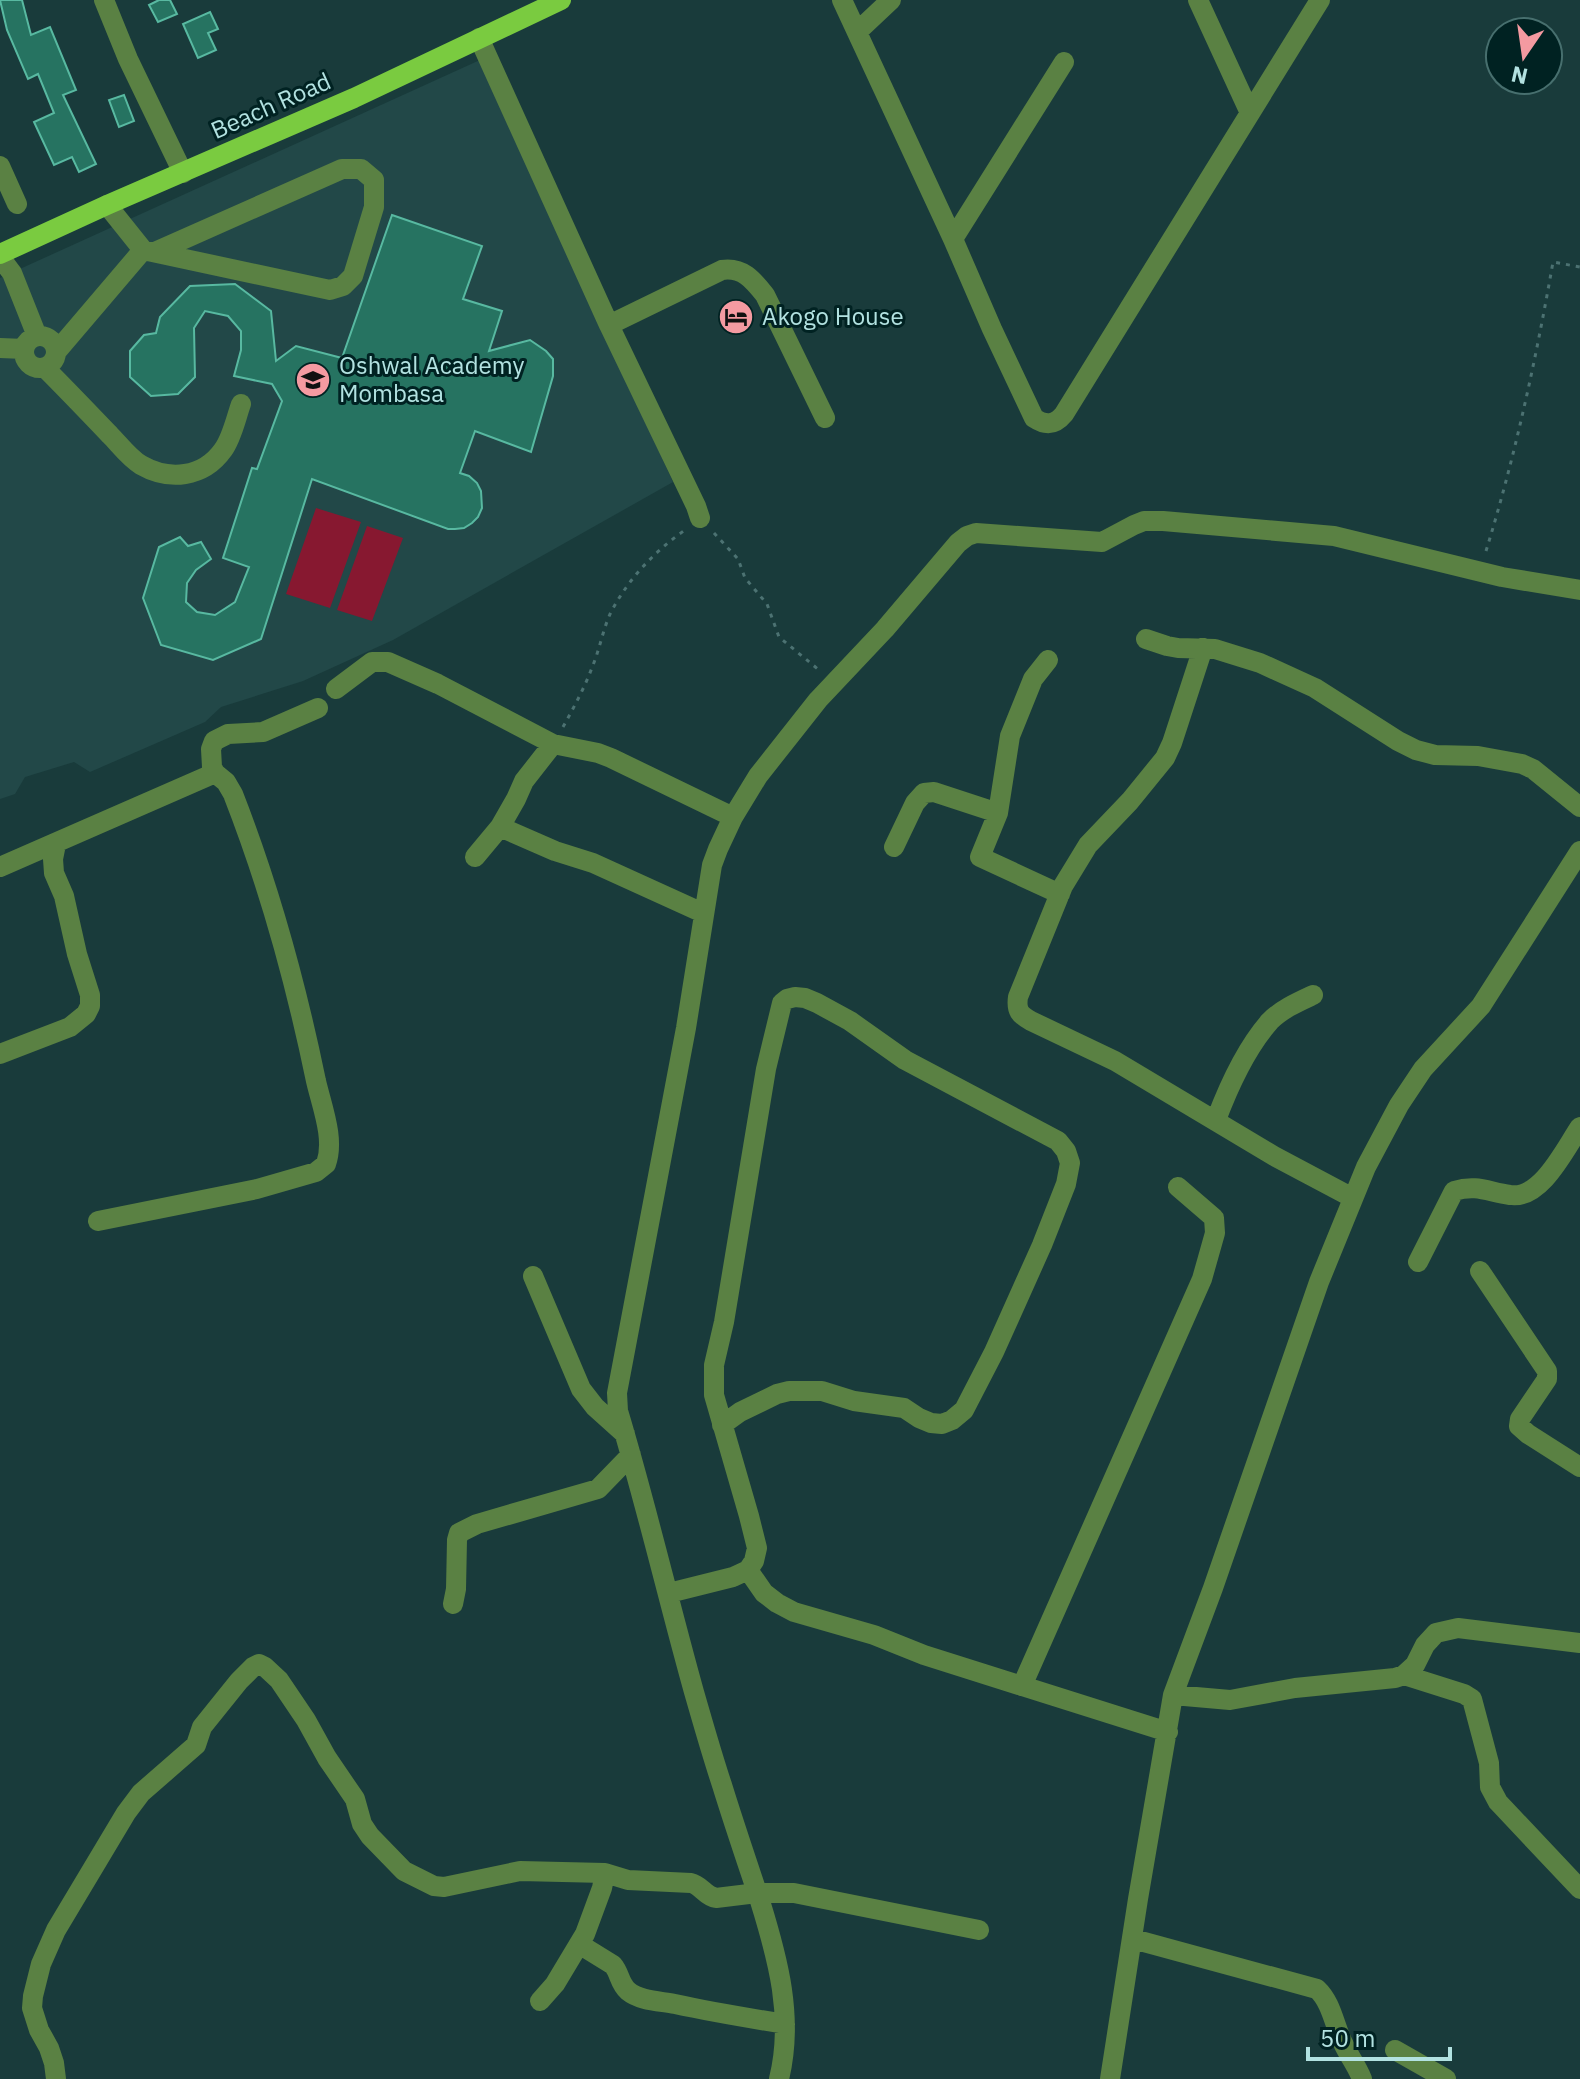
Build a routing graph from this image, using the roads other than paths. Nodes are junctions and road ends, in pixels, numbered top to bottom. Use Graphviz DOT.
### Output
graph roads {
  1 [pos="104,0"];
  2 [pos="561,0"];
  3 [pos="842,0"];
  4 [pos="891,0"];
  5 [pos="1198,0"];
  6 [pos="1320,0"];
  7 [pos="857,32"];
  8 [pos="479,38"];
  9 [pos="1064,62"];
  10 [pos="1250,113"];
  11 [pos="0,166"];
  12 [pos="183,173"];
  13 [pos="17,204"];
  14 [pos="107,205"];
  15 [pos="953,239"];
  16 [pos="149,251"];
  17 [pos="0,255"];
  18 [pos="609,325"];
  19 [pos="30,343"];
  20 [pos="0,348"];
  21 [pos="51,360"];
  22 [pos="241,404"];
  23 [pos="825,418"];
  24 [pos="700,518"];
  25 [pos="1580,590"];
  26 [pos="1146,639"];
  27 [pos="1203,648"];
  28 [pos="1048,660"];
  29 [pos="336,689"];
  30 [pos="318,708"];
  31 [pos="553,744"];
  32 [pos="215,773"];
  33 [pos="1580,807"];
  34 [pos="998,813"];
  35 [pos="733,817"];
  36 [pos="500,827"];
  37 [pos="56,844"];
  38 [pos="894,847"];
  39 [pos="1580,851"];
  40 [pos="475,857"];
  41 [pos="0,867"];
  42 [pos="1060,894"];
  43 [pos="703,913"];
  44 [pos="1313,995"];
  45 [pos="0,1054"];
  46 [pos="1216,1120"];
  47 [pos="1580,1127"];
  48 [pos="1178,1187"];
  49 [pos="1353,1198"];
  50 [pos="98,1221"];
  51 [pos="1418,1262"];
  52 [pos="1480,1271"];
  53 [pos="533,1276"];
  54 [pos="722,1425"];
  55 [pos="625,1434"];
  56 [pos="631,1455"];
  57 [pos="1580,1467"];
  58 [pos="748,1570"];
  59 [pos="669,1593"];
  60 [pos="453,1604"];
  61 [pos="1580,1643"];
  62 [pos="1404,1675"];
  63 [pos="1022,1686"];
  64 [pos="1173,1695"];
  65 [pos="1168,1732"];
  66 [pos="605,1873"];
  67 [pos="1580,1889"];
  68 [pos="757,1893"];
  69 [pos="979,1930"];
  70 [pos="1133,1939"];
  71 [pos="579,1944"];
  72 [pos="540,2001"];
  73 [pos="785,2024"];
  74 [pos="1395,2050"];
  75 [pos="56,2079"];
  76 [pos="779,2079"];
  77 [pos="1110,2079"];
  78 [pos="1362,2079"];
  79 [pos="1446,2079"];
  1 -- 12 [label="street"];
  2 -- 8 [label="main road, Beach Road"];
  3 -- 7 [label="street"];
  4 -- 7 [label="street"];
  5 -- 10 [label="street"];
  6 -- 10 [label="street"];
  7 -- 15 [label="street"];
  8 -- 12 [label="main road, Beach Road"];
  8 -- 18 [label="street"];
  9 -- 15 [label="street"];
  10 -- 15 [label="street"];
  11 -- 13 [label="street"];
  12 -- 14 [label="main road, Beach Road"];
  14 -- 16 [label="street"];
  14 -- 17 [label="main road, Beach Road"];
  16 -- 16 [label="street"];
  16 -- 21 [label="street"];
  17 -- 19 [label="street"];
  18 -- 23 [label="street"];
  18 -- 24 [label="street"];
  19 -- 20 [label="street"];
  19 -- 21 [label="street"];
  19 -- 21 [label="street"];
  21 -- 22 [label="street"];
  25 -- 35 [label="street"];
  26 -- 27 [label="street"];
  27 -- 33 [label="street"];
  27 -- 42 [label="street"];
  28 -- 34 [label="street"];
  29 -- 31 [label="street"];
  30 -- 32 [label="street"];
  31 -- 35 [label="street"];
  31 -- 36 [label="street"];
  32 -- 37 [label="street"];
  32 -- 50 [label="street"];
  34 -- 38 [label="street"];
  34 -- 42 [label="street"];
  35 -- 43 [label="street"];
  36 -- 40 [label="street"];
  36 -- 43 [label="street"];
  37 -- 41 [label="street"];
  37 -- 45 [label="street"];
  39 -- 49 [label="street"];
  42 -- 46 [label="street"];
  43 -- 55 [label="street"];
  44 -- 46 [label="street"];
  46 -- 49 [label="street"];
  47 -- 51 [label="street"];
  48 -- 63 [label="street"];
  49 -- 64 [label="street"];
  52 -- 57 [label="street"];
  53 -- 55 [label="street"];
  54 -- 54 [label="street"];
  54 -- 58 [label="street"];
  55 -- 56 [label="street"];
  56 -- 59 [label="street"];
  56 -- 60 [label="street"];
  58 -- 59 [label="street"];
  58 -- 63 [label="street"];
  59 -- 68 [label="street"];
  61 -- 62 [label="street"];
  62 -- 64 [label="street"];
  62 -- 67 [label="street"];
  63 -- 65 [label="street"];
  64 -- 65 [label="street"];
  65 -- 70 [label="street"];
  66 -- 68 [label="street"];
  66 -- 71 [label="street"];
  66 -- 75 [label="street"];
  68 -- 69 [label="street"];
  68 -- 73 [label="street"];
  70 -- 77 [label="street"];
  70 -- 78 [label="street"];
  71 -- 72 [label="street"];
  71 -- 73 [label="street"];
  73 -- 76 [label="street"];
  74 -- 79 [label="street"];
}
